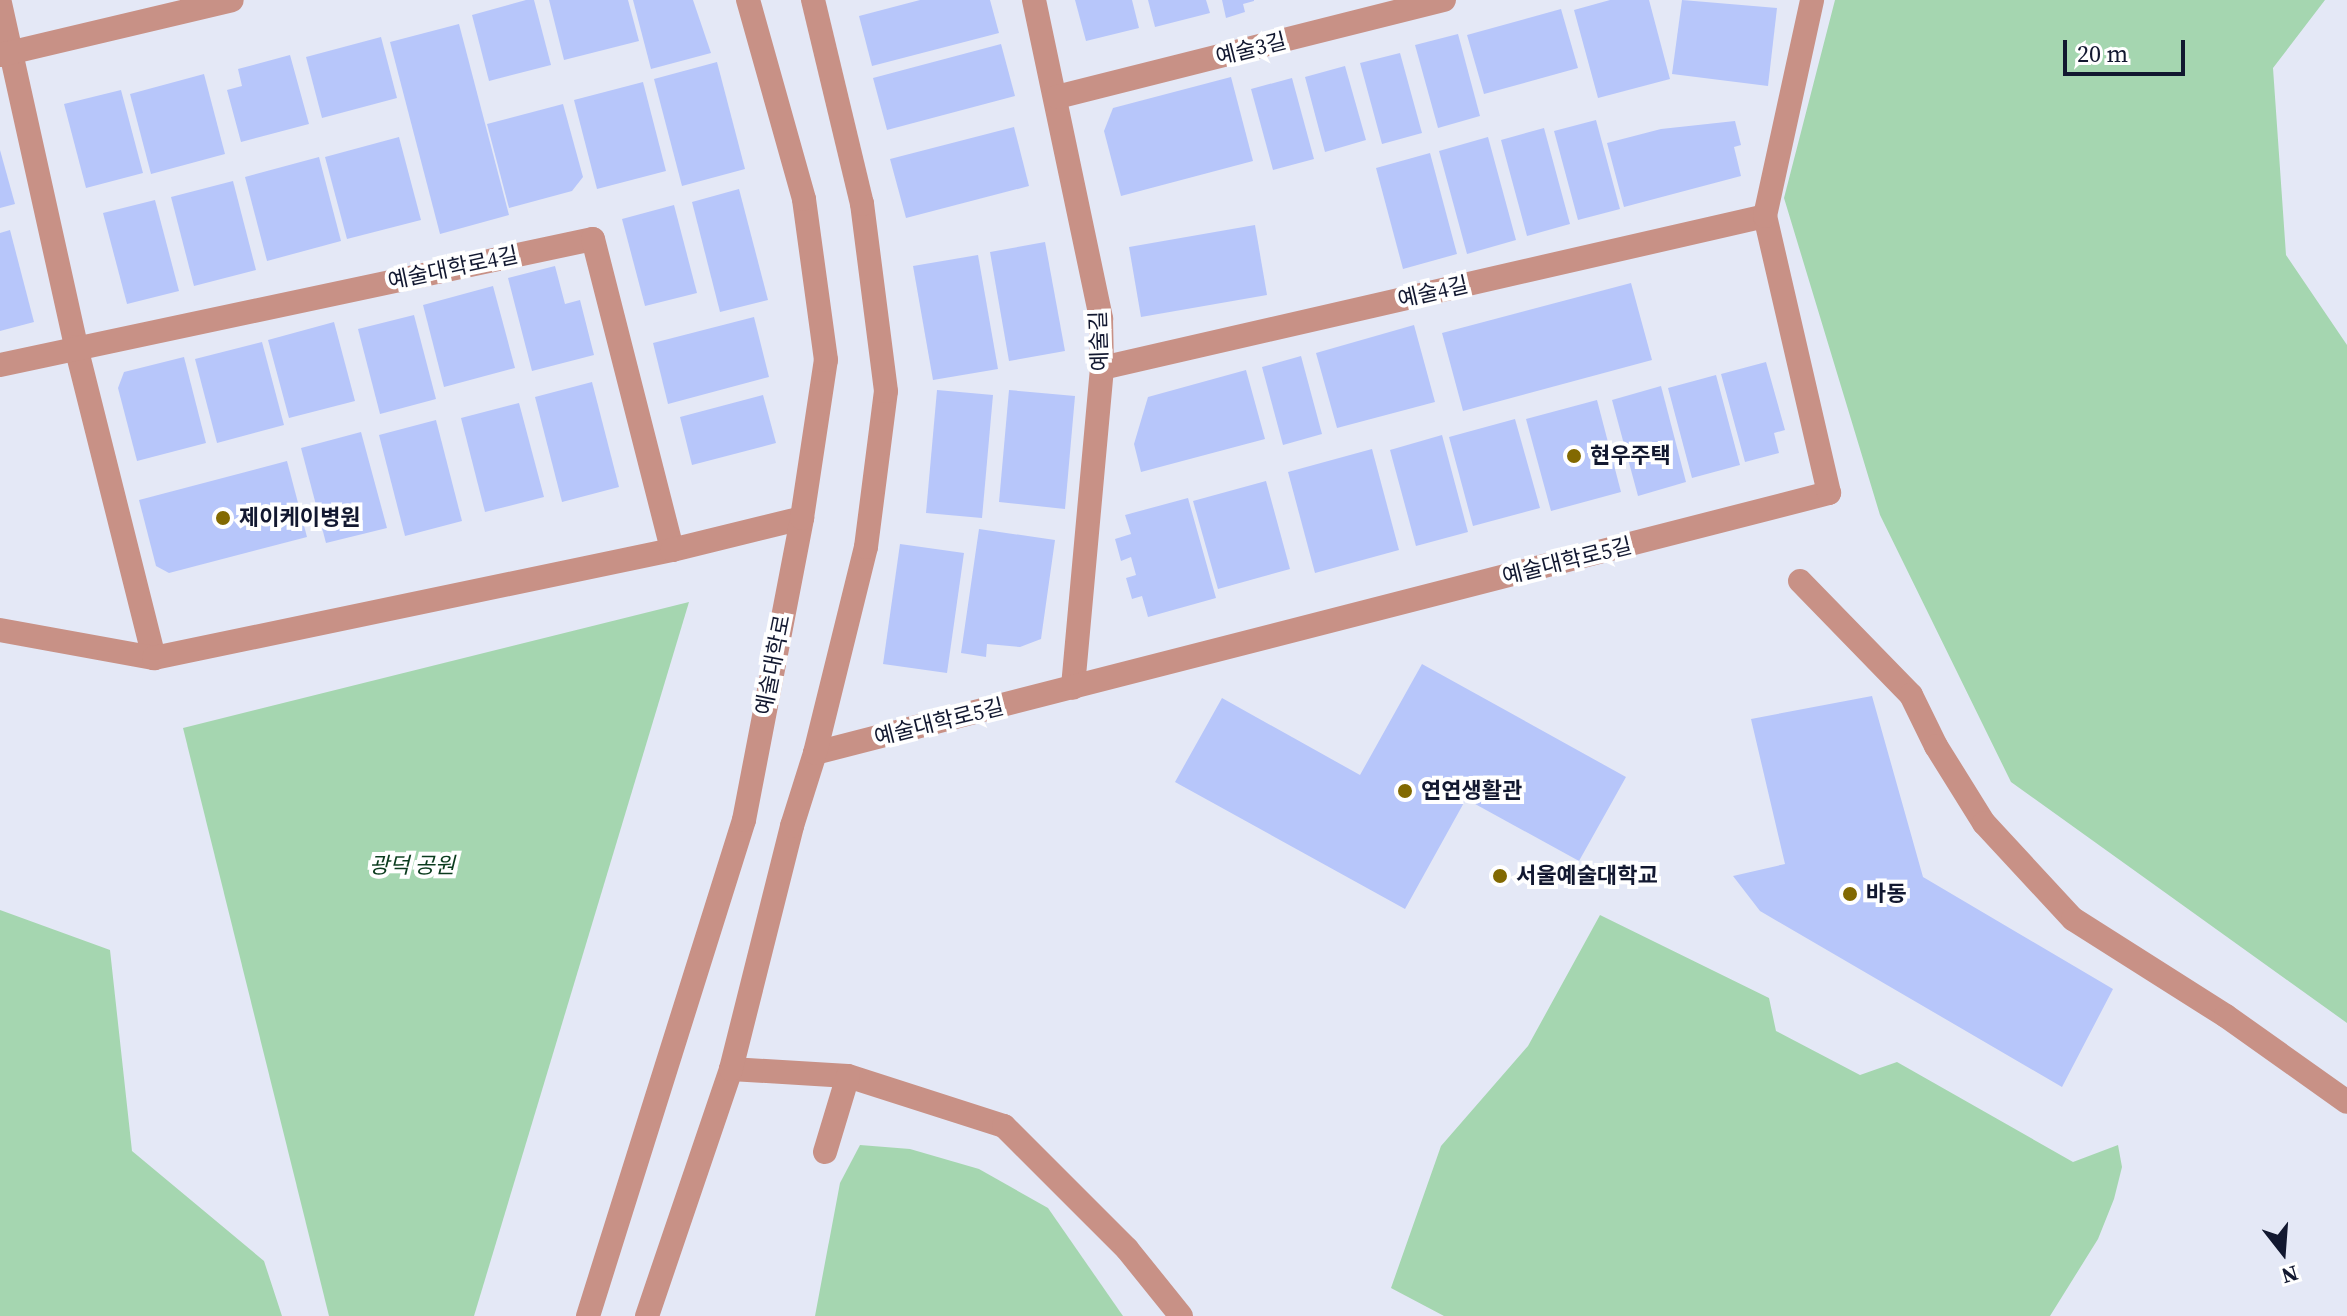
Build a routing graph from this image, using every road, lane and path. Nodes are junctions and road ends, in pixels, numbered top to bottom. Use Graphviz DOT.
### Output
graph roads {
  1 [pos="232,0"];
  2 [pos="748,0"];
  3 [pos="813,0"];
  4 [pos="1034,0"];
  5 [pos="1444,0"];
  6 [pos="1812,0"];
  7 [pos="0,3"];
  8 [pos="6,53"];
  9 [pos="1057,97"];
  10 [pos="1765,216"];
  11 [pos="76,347"];
  12 [pos="0,365"];
  13 [pos="1102,368"];
  14 [pos="802,518"];
  15 [pos="672,550"];
  16 [pos="1800,581"];
  17 [pos="0,630"];
  18 [pos="154,658"];
  19 [pos="1073,688"];
  20 [pos="815,753"];
  21 [pos="731,1069"];
  22 [pos="848,1076"];
  23 [pos="2347,1102"];
  24 [pos="825,1152"];
  25 [pos="588,1316"];
  26 [pos="647,1316"];
  27 [pos="1181,1316"];
  1 -- 8 [label="street"];
  2 -- 14 [label="street, 예술대학로"];
  3 -- 20 [label="street"];
  4 -- 9 [label="street, 예술길"];
  5 -- 9 [label="street, 예술3길"];
  6 -- 10 [label="street, 예술대학로5길"];
  7 -- 8 [label="street"];
  8 -- 11 [label="street"];
  9 -- 13 [label="street, 예술길"];
  10 -- 13 [label="street, 예술4길"];
  10 -- 19 [label="street, 예술대학로5길"];
  11 -- 12 [label="street, 예술대학로4길"];
  11 -- 15 [label="street, 예술대학로4길"];
  11 -- 18 [label="street"];
  13 -- 19 [label="street, 예술길"];
  14 -- 15 [label="street"];
  14 -- 25 [label="street, 예술대학로"];
  15 -- 18 [label="street"];
  16 -- 23 [label="street"];
  17 -- 18 [label="street"];
  19 -- 20 [label="street, 예술대학로5길"];
  20 -- 21 [label="street"];
  21 -- 22 [label="street"];
  21 -- 26 [label="street"];
  22 -- 24 [label="street"];
  22 -- 27 [label="street"];
}
